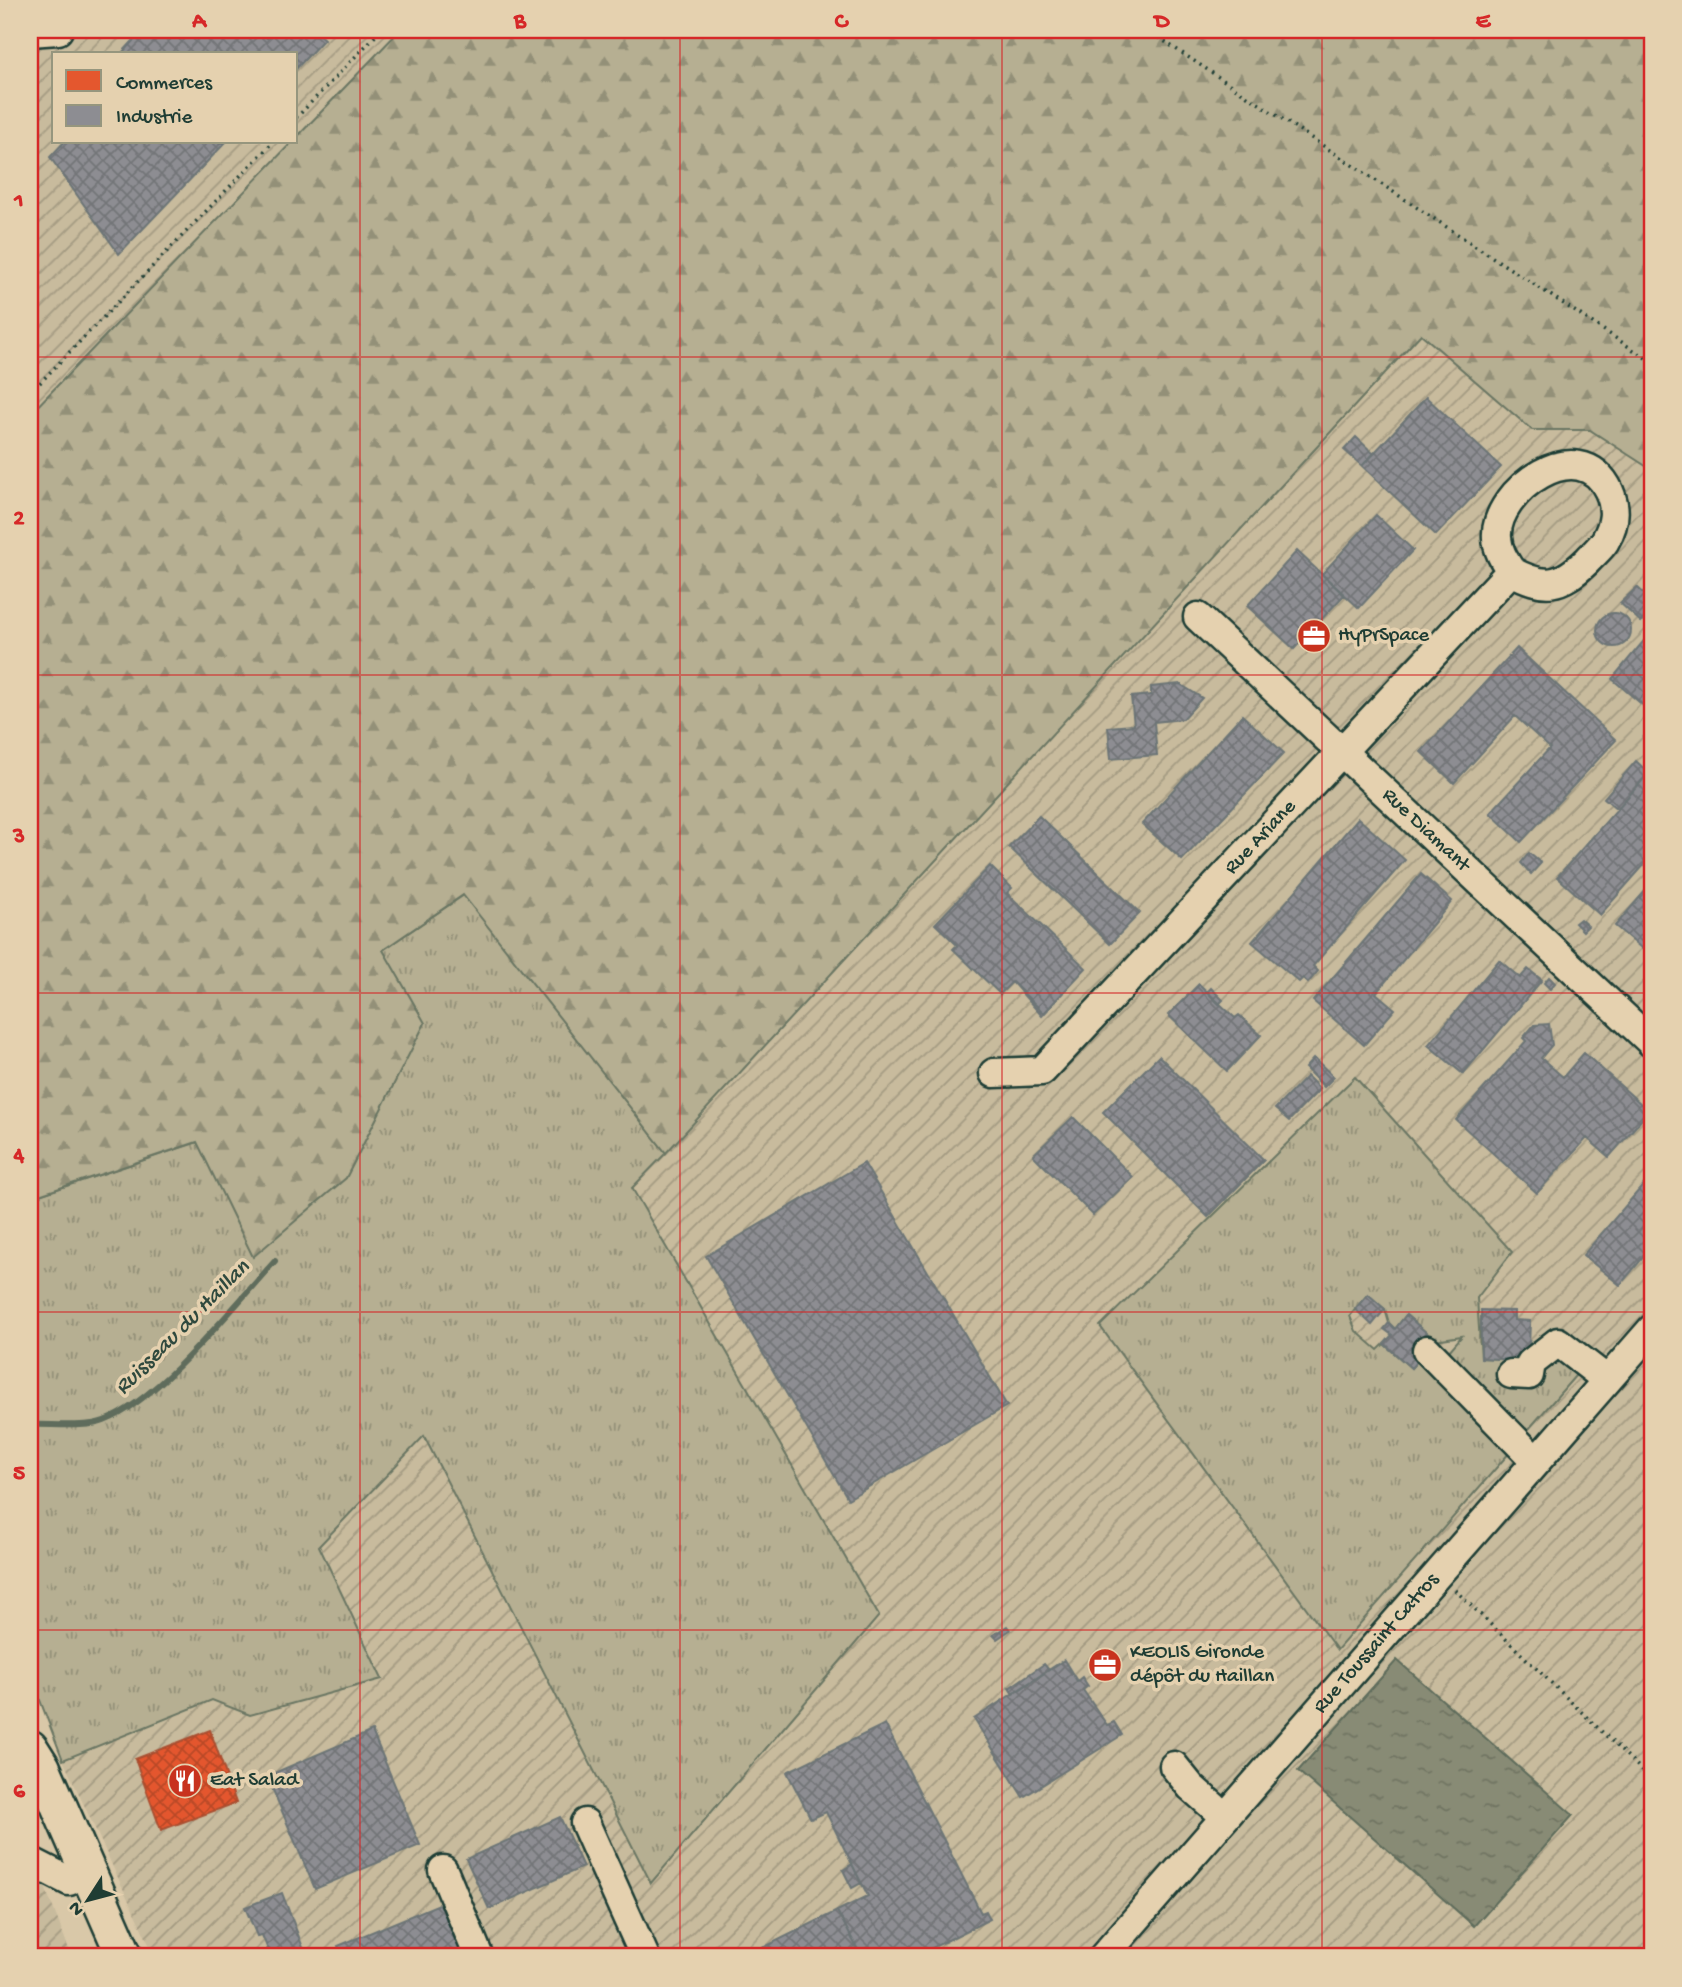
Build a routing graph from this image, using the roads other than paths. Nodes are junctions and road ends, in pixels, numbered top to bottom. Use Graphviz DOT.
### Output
graph roads {
  1 [pos="58,30"];
  2 [pos="30,32"];
  3 [pos="1511,572"];
  4 [pos="1198,617"];
  5 [pos="1342,752"];
  6 [pos="1652,1044"];
  7 [pos="994,1073"];
  8 [pos="1652,1329"];
  9 [pos="1427,1350"];
  10 [pos="1511,1374"];
  11 [pos="1607,1380"];
  12 [pos="1536,1461"];
  13 [pos="30,1748"];
  14 [pos="1174,1766"];
  15 [pos="30,1784"];
  16 [pos="1225,1817"];
  17 [pos="584,1823"];
  18 [pos="30,1861"];
  19 [pos="443,1870"];
  20 [pos="69,1881"];
  21 [pos="100,1957"];
  22 [pos="125,1957"];
  23 [pos="479,1957"];
  24 [pos="645,1957"];
  25 [pos="1104,1957"];
  1 -- 2 [label="street"];
  3 -- 3 [label="street"];
  3 -- 5 [label="street, Rue Ariane"];
  4 -- 5 [label="street, Rue Diamant"];
  5 -- 6 [label="street, Rue Diamant"];
  5 -- 7 [label="street, Rue Ariane"];
  8 -- 11 [label="street, Rue Toussaint Catros"];
  9 -- 12 [label="street"];
  10 -- 11 [label="street"];
  11 -- 12 [label="street, Rue Toussaint Catros"];
  12 -- 16 [label="street, Rue Toussaint Catros"];
  13 -- 22 [label="main road"];
  14 -- 16 [label="street"];
  15 -- 20 [label="main road"];
  16 -- 25 [label="street, Rue Toussaint Catros"];
  17 -- 24 [label="street"];
  18 -- 20 [label="street"];
  19 -- 23 [label="street"];
  20 -- 21 [label="main road"];
}
